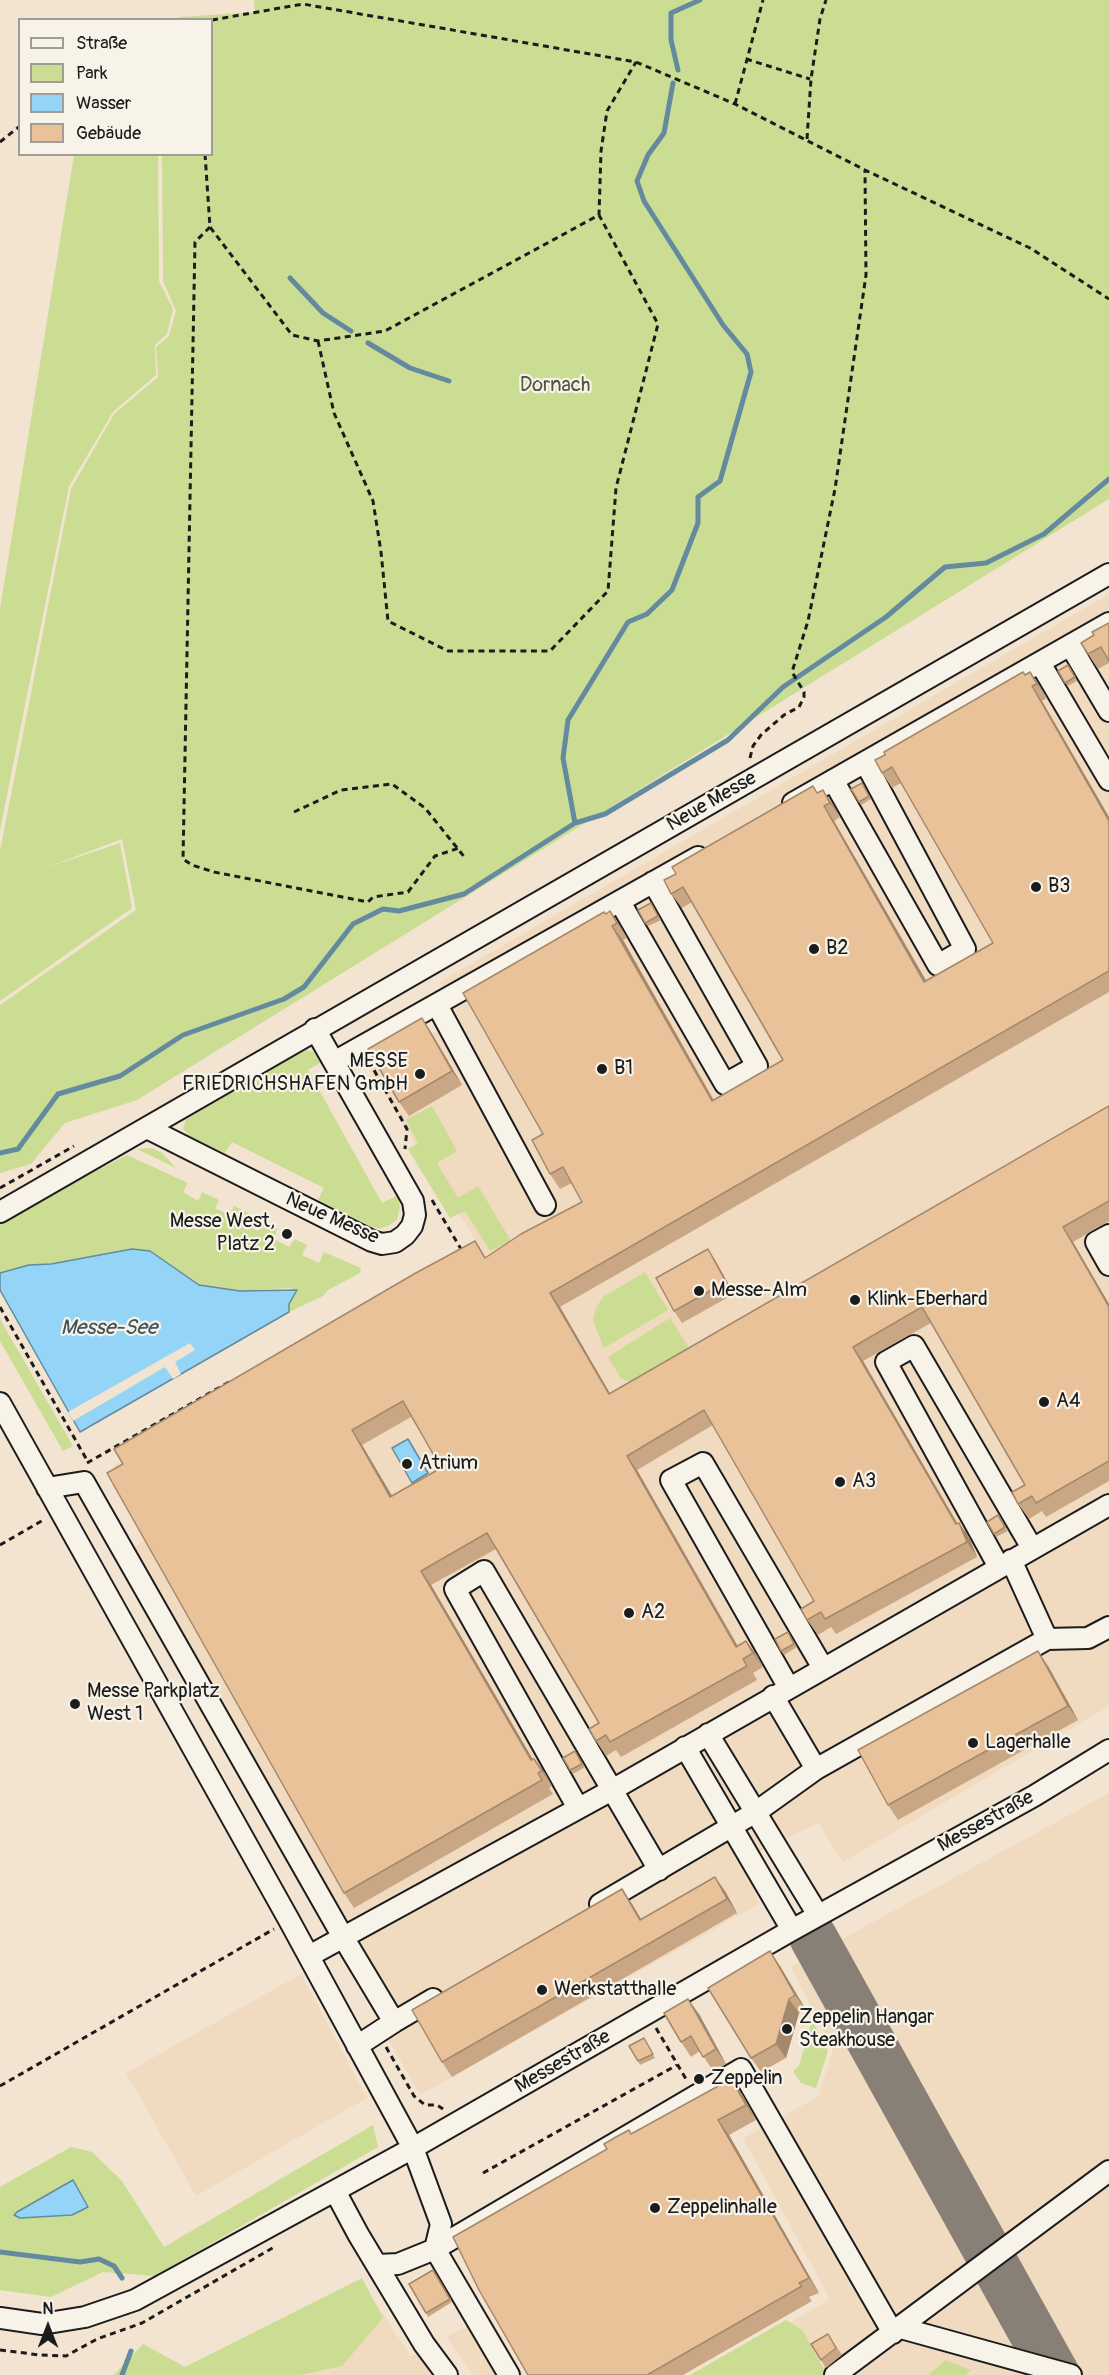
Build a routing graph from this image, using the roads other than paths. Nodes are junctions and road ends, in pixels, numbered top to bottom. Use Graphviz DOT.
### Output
graph roads {
  1 [pos="1109,574"];
  2 [pos="1109,623"];
  3 [pos="1070,645"];
  4 [pos="1040,663"];
  5 [pos="1109,711"];
  6 [pos="865,762"];
  7 [pos="833,780"];
  8 [pos="1109,780"];
  9 [pos="773,814"];
  10 [pos="713,848"];
  11 [pos="653,882"];
  12 [pos="620,902"];
  13 [pos="437,1005"];
  14 [pos="315,1029"];
  15 [pos="334,1062"];
  16 [pos="147,1128"];
  17 [pos="545,1205"];
  18 [pos="0,1212"];
  19 [pos="1109,1235"];
  20 [pos="1109,1265"];
  21 [pos="0,1403"];
  22 [pos="47,1488"];
  23 [pos="1109,1505"];
  24 [pos="1032,1548"];
  25 [pos="1005,1563"];
  26 [pos="1109,1627"];
  27 [pos="1047,1639"];
  28 [pos="823,1668"];
  29 [pos="781,1692"];
  30 [pos="708,1734"];
  31 [pos="686,1747"];
  32 [pos="1109,1750"];
  33 [pos="816,1769"];
  34 [pos="612,1790"];
  35 [pos="578,1808"];
  36 [pos="756,1812"];
  37 [pos="732,1827"];
  38 [pos="659,1870"];
  39 [pos="588,1911"];
  40 [pos="807,1926"];
  41 [pos="343,1937"];
  42 [pos="309,1956"];
  43 [pos="445,1992"];
  44 [pos="394,2022"];
  45 [pos="357,2046"];
  46 [pos="413,2148"];
  47 [pos="1109,2171"];
  48 [pos="335,2191"];
  49 [pos="435,2249"];
  50 [pos="378,2265"];
  51 [pos="0,2318"];
  52 [pos="897,2331"];
  53 [pos="447,2375"];
  54 [pos="509,2375"];
  55 [pos="835,2375"];
  56 [pos="1071,2375"];
  1 -- 14 [label="street, Neue Messe"];
  2 -- 3 [label="street"];
  3 -- 4 [label="street"];
  3 -- 5 [label="street"];
  4 -- 6 [label="street"];
  4 -- 8 [label="street"];
  6 -- 7 [label="street"];
  6 -- 7 [label="street"];
  7 -- 9 [label="street"];
  10 -- 11 [label="street"];
  11 -- 12 [label="street"];
  11 -- 12 [label="street"];
  12 -- 13 [label="street"];
  13 -- 15 [label="street"];
  13 -- 17 [label="street"];
  14 -- 15 [label="street, Neue Messe"];
  14 -- 16 [label="street, Neue Messe"];
  15 -- 16 [label="street, Neue Messe"];
  16 -- 18 [label="street, Neue Messe"];
  19 -- 20 [label="street"];
  21 -- 22 [label="street"];
  22 -- 41 [label="street"];
  22 -- 42 [label="street"];
  23 -- 24 [label="street"];
  24 -- 25 [label="street"];
  24 -- 25 [label="street"];
  25 -- 27 [label="street"];
  25 -- 28 [label="street"];
  26 -- 27 [label="street"];
  27 -- 33 [label="street"];
  28 -- 29 [label="street"];
  28 -- 29 [label="street"];
  29 -- 30 [label="street"];
  29 -- 33 [label="street"];
  30 -- 31 [label="street"];
  30 -- 36 [label="street"];
  31 -- 34 [label="street"];
  31 -- 37 [label="street"];
  32 -- 40 [label="street, Messestraße"];
  33 -- 36 [label="street"];
  34 -- 35 [label="street"];
  34 -- 35 [label="street"];
  34 -- 38 [label="street"];
  35 -- 41 [label="street"];
  36 -- 37 [label="street"];
  36 -- 40 [label="street"];
  37 -- 38 [label="street"];
  37 -- 40 [label="street"];
  38 -- 39 [label="street"];
  40 -- 46 [label="street, Messestraße"];
  41 -- 42 [label="street"];
  41 -- 44 [label="street"];
  42 -- 45 [label="street"];
  43 -- 44 [label="street"];
  44 -- 45 [label="street"];
  45 -- 46 [label="street"];
  46 -- 48 [label="street, Messestraße"];
  46 -- 49 [label="street"];
  47 -- 52 [label="street"];
  48 -- 50 [label="street"];
  48 -- 51 [label="street, Messestraße"];
  49 -- 50 [label="street"];
  49 -- 52 [label="street"];
  49 -- 54 [label="street"];
  50 -- 53 [label="street"];
  52 -- 55 [label="street"];
  52 -- 56 [label="street"];
}
